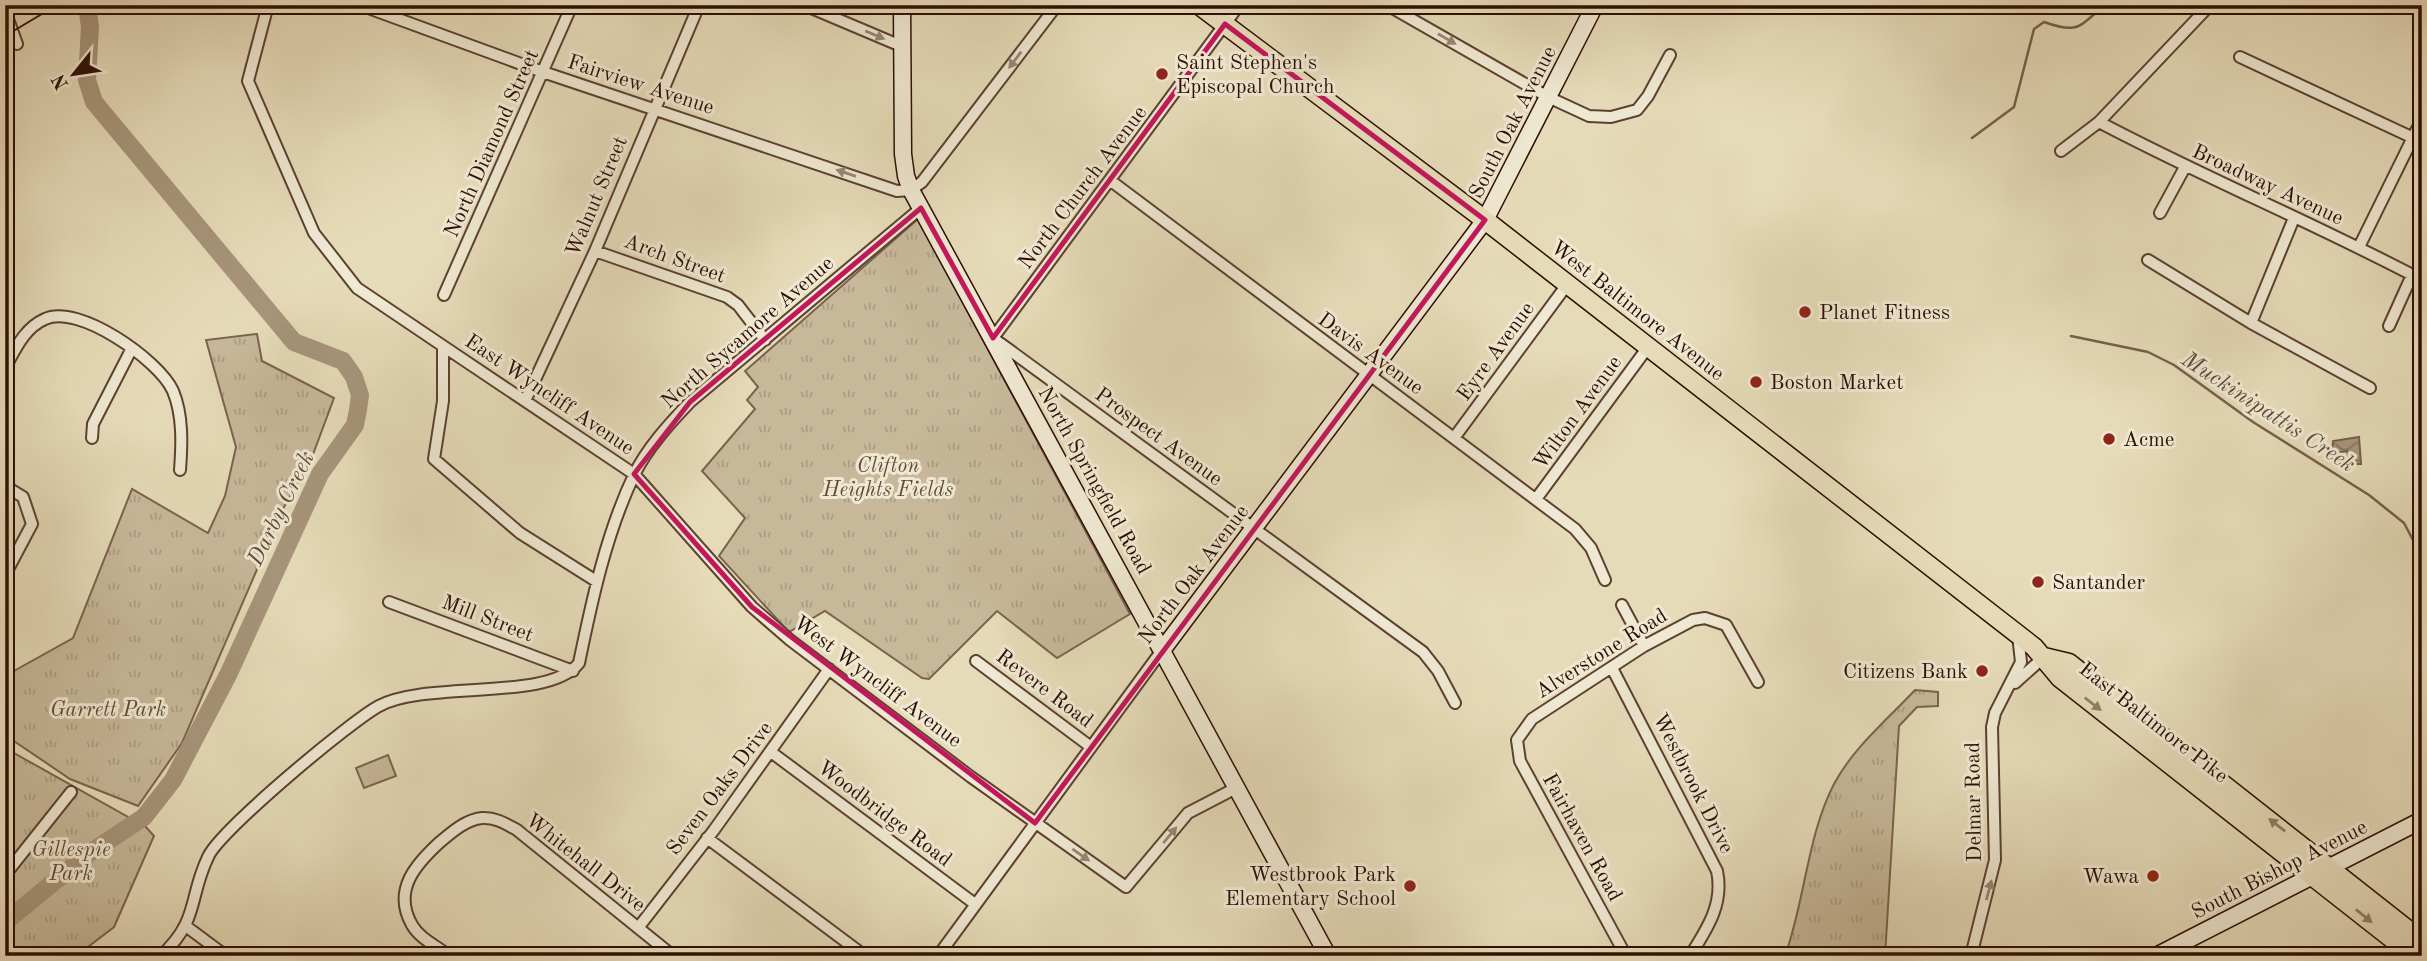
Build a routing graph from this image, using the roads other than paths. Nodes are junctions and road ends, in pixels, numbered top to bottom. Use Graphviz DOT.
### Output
graph roads {
  1 [pos="268,5"];
  2 [pos="360,5"];
  3 [pos="572,5"];
  4 [pos="699,5"];
  5 [pos="804,5"];
  6 [pos="902,5"];
  7 [pos="1057,5"];
  8 [pos="1199,5"];
  9 [pos="1239,5"];
  10 [pos="1387,5"];
  11 [pos="2210,5"];
  12 [pos="1592,7"];
  13 [pos="393,10"];
  14 [pos="5,11"];
  15 [pos="1225,24"];
  16 [pos="17,44"];
  17 [pos="901,46"];
  18 [pos="1670,54"];
  19 [pos="2240,57"];
  20 [pos="543,72"];
  21 [pos="1548,97"];
  22 [pos="654,107"];
  23 [pos="2422,119"];
  24 [pos="2099,122"];
  25 [pos="2417,140"];
  26 [pos="2061,151"];
  27 [pos="2185,167"];
  28 [pos="1111,181"];
  29 [pos="911,190"];
  30 [pos="921,208"];
  31 [pos="2160,213"];
  32 [pos="2294,218"];
  33 [pos="1485,220"];
  34 [pos="2359,247"];
  35 [pos="595,251"];
  36 [pos="2148,260"];
  37 [pos="2417,278"];
  38 [pos="1566,286"];
  39 [pos="444,295"];
  40 [pos="2251,323"];
  41 [pos="2389,326"];
  42 [pos="993,338"];
  43 [pos="765,340"];
  44 [pos="443,346"];
  45 [pos="1648,347"];
  46 [pos="132,348"];
  47 [pos="5,368"];
  48 [pos="1368,375"];
  49 [pos="2370,387"];
  50 [pos="525,401"];
  51 [pos="92,438"];
  52 [pos="1454,438"];
  53 [pos="180,470"];
  54 [pos="635,474"];
  55 [pos="5,486"];
  56 [pos="1536,499"];
  57 [pos="1254,529"];
  58 [pos="5,575"];
  59 [pos="1605,580"];
  60 [pos="596,581"];
  61 [pos="389,602"];
  62 [pos="1622,605"];
  63 [pos="2018,635"];
  64 [pos="1644,646"];
  65 [pos="1163,649"];
  66 [pos="2044,657"];
  67 [pos="976,661"];
  68 [pos="829,668"];
  69 [pos="1612,668"];
  70 [pos="573,671"];
  71 [pos="1758,682"];
  72 [pos="2007,690"];
  73 [pos="1455,703"];
  74 [pos="1520,733"];
  75 [pos="1091,747"];
  76 [pos="771,752"];
  77 [pos="1236,788"];
  78 [pos="71,792"];
  79 [pos="2422,820"];
  80 [pos="1035,823"];
  81 [pos="707,838"];
  82 [pos="2323,871"];
  83 [pos="5,875"];
  84 [pos="975,904"];
  85 [pos="187,927"];
  86 [pos="638,928"];
  87 [pos="2422,941"];
  88 [pos="161,956"];
  89 [pos="226,956"];
  90 [pos="449,956"];
  91 [pos="673,956"];
  92 [pos="865,956"];
  93 [pos="938,956"];
  94 [pos="1328,956"];
  95 [pos="1626,956"];
  96 [pos="1690,956"];
  97 [pos="1971,956"];
  98 [pos="2156,956"];
  99 [pos="2414,956"];
  1 -- 44 [label="street, East Wyncliff Avenue"];
  2 -- 13 [label="street, Fairview Avenue"];
  3 -- 20 [label="street, North Diamond Street"];
  4 -- 22 [label="street, Walnut Street"];
  5 -- 17 [label="street, one-way"];
  6 -- 17 [label="main road, North Springfield Road"];
  7 -- 29 [label="street, one-way"];
  8 -- 15 [label="main road, West Baltimore Avenue"];
  9 -- 15 [label="street, North Church Avenue"];
  10 -- 21 [label="street, one-way"];
  11 -- 24 [label="street"];
  12 -- 21 [label="main road, South Oak Avenue"];
  13 -- 20 [label="street, Fairview Avenue"];
  14 -- 16 [label="street"];
  15 -- 28 [label="street, North Church Avenue"];
  15 -- 33 [label="main road, West Baltimore Avenue"];
  17 -- 29 [label="main road, North Springfield Road"];
  18 -- 21 [label="street"];
  19 -- 25 [label="street"];
  20 -- 22 [label="street, Fairview Avenue"];
  20 -- 39 [label="street, North Diamond Street"];
  21 -- 33 [label="main road, South Oak Avenue"];
  29 -- 22 [label="street, Fairview Avenue, one-way"];
  22 -- 35 [label="street, Walnut Street"];
  23 -- 25 [label="street"];
  24 -- 26 [label="street"];
  24 -- 27 [label="street, Broadway Avenue"];
  25 -- 34 [label="street"];
  27 -- 31 [label="street"];
  27 -- 32 [label="street, Broadway Avenue"];
  28 -- 42 [label="street, North Church Avenue"];
  28 -- 48 [label="street, Davis Avenue"];
  29 -- 30 [label="main road, North Springfield Road"];
  30 -- 42 [label="main road, North Springfield Road"];
  30 -- 43 [label="street, North Sycamore Avenue"];
  32 -- 34 [label="street, Broadway Avenue"];
  32 -- 40 [label="street"];
  33 -- 38 [label="main road, West Baltimore Avenue"];
  33 -- 48 [label="main road, North Oak Avenue"];
  34 -- 37 [label="street, Broadway Avenue"];
  35 -- 43 [label="street, Arch Street"];
  35 -- 50 [label="street, Walnut Street"];
  36 -- 40 [label="street"];
  37 -- 41 [label="street"];
  38 -- 45 [label="main road, West Baltimore Avenue"];
  38 -- 52 [label="street, Eyre Avenue"];
  40 -- 49 [label="street"];
  42 -- 57 [label="street, Prospect Avenue"];
  42 -- 65 [label="main road, North Springfield Road"];
  43 -- 54 [label="street, North Sycamore Avenue"];
  44 -- 50 [label="street, East Wyncliff Avenue"];
  44 -- 60 [label="street"];
  45 -- 56 [label="street, Wilton Avenue"];
  45 -- 63 [label="main road, West Baltimore Avenue"];
  46 -- 47 [label="street"];
  46 -- 51 [label="street"];
  46 -- 53 [label="street"];
  48 -- 52 [label="street, Davis Avenue"];
  48 -- 57 [label="main road, North Oak Avenue"];
  50 -- 54 [label="street, East Wyncliff Avenue"];
  52 -- 56 [label="street, Davis Avenue"];
  54 -- 60 [label="street, North Sycamore Avenue"];
  54 -- 68 [label="street, West Wyncliff Avenue"];
  55 -- 58 [label="street"];
  56 -- 59 [label="street, Davis Avenue"];
  57 -- 65 [label="main road, North Oak Avenue"];
  57 -- 73 [label="street, Prospect Avenue"];
  60 -- 70 [label="street, North Sycamore Avenue"];
  61 -- 70 [label="street, Mill Street"];
  62 -- 64 [label="street"];
  63 -- 66 [label="main road, West Baltimore Avenue"];
  63 -- 72 [label="street, Delmar Road"];
  64 -- 69 [label="street, Alverstone Road"];
  64 -- 71 [label="street, Alverstone Road"];
  65 -- 75 [label="street, North Oak Avenue"];
  65 -- 77 [label="main road, North Springfield Road"];
  66 -- 72 [label="street, Delmar Road"];
  66 -- 82 [label="main road, East Baltimore Pike"];
  67 -- 75 [label="street, Revere Road"];
  68 -- 76 [label="street, Seven Oaks Drive"];
  68 -- 80 [label="street, West Wyncliff Avenue"];
  69 -- 74 [label="street, Alverstone Road"];
  69 -- 96 [label="street, Westbrook Drive"];
  70 -- 85 [label="street"];
  97 -- 72 [label="street, Delmar Road, one-way"];
  74 -- 95 [label="street, Fairhaven Road"];
  75 -- 80 [label="street, North Oak Avenue"];
  76 -- 81 [label="street, Seven Oaks Drive"];
  76 -- 84 [label="street, Woodbridge Road"];
  80 -- 77 [label="street, West Wyncliff Avenue, one-way"];
  77 -- 94 [label="main road, North Springfield Road"];
  78 -- 83 [label="street"];
  79 -- 82 [label="main road, South Bishop Avenue"];
  80 -- 84 [label="street, North Oak Avenue"];
  81 -- 86 [label="street, Seven Oaks Drive"];
  81 -- 92 [label="street"];
  82 -- 87 [label="main road, East Baltimore Pike"];
  82 -- 98 [label="main road, South Bishop Avenue"];
  82 -- 99 [label="main road, East Baltimore Pike, one-way"];
  84 -- 93 [label="street, North Oak Avenue"];
  85 -- 88 [label="street"];
  85 -- 89 [label="street"];
  86 -- 90 [label="street, Whitehall Drive"];
  86 -- 91 [label="street, Whitehall Drive"];
}
